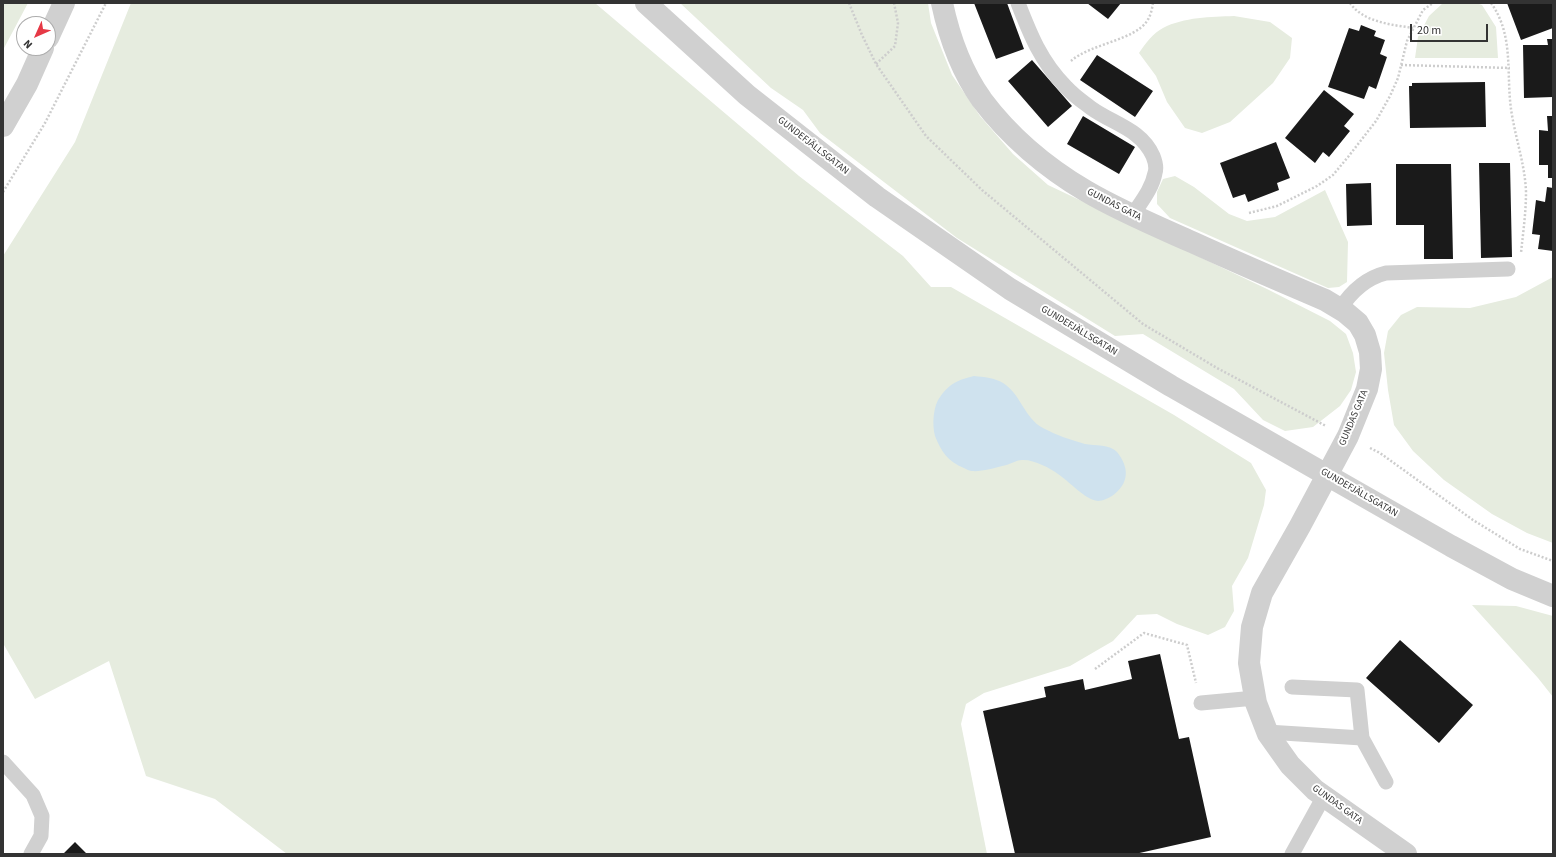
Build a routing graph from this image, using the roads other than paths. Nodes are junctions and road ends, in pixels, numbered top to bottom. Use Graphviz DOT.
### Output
graph roads {
  1 [pos="64,3"];
  2 [pos="646,3"];
  3 [pos="942,3"];
  4 [pos="1018,3"];
  5 [pos="56,20"];
  6 [pos="39,56"];
  7 [pos="3,126"];
  8 [pos="1132,216"];
  9 [pos="1508,269"];
  10 [pos="1340,309"];
  11 [pos="1327,474"];
  12 [pos="1553,596"];
  13 [pos="1292,687"];
  14 [pos="1255,698"];
  15 [pos="1200,703"];
  16 [pos="1267,732"];
  17 [pos="1362,738"];
  18 [pos="3,762"];
  19 [pos="1386,782"];
  20 [pos="1324,796"];
  21 [pos="31,854"];
  22 [pos="1292,854"];
  23 [pos="1406,854"];
  1 -- 5 [label="street"];
  2 -- 11 [label="street, GUNDEFJÄLLSGATAN"];
  3 -- 8 [label="street, GUNDAS GATA"];
  4 -- 8 [label="lane"];
  6 -- 7 [label="street"];
  8 -- 10 [label="street, GUNDAS GATA"];
  9 -- 10 [label="lane"];
  10 -- 11 [label="street, GUNDAS GATA"];
  11 -- 12 [label="street, GUNDEFJÄLLSGATAN"];
  11 -- 14 [label="street, GUNDAS GATA"];
  13 -- 17 [label="lane"];
  14 -- 15 [label="lane"];
  14 -- 16 [label="street, GUNDAS GATA"];
  16 -- 17 [label="lane"];
  16 -- 20 [label="street, GUNDAS GATA"];
  17 -- 19 [label="lane"];
  18 -- 21 [label="lane"];
  20 -- 22 [label="lane"];
  20 -- 23 [label="street, GUNDAS GATA"];
}
